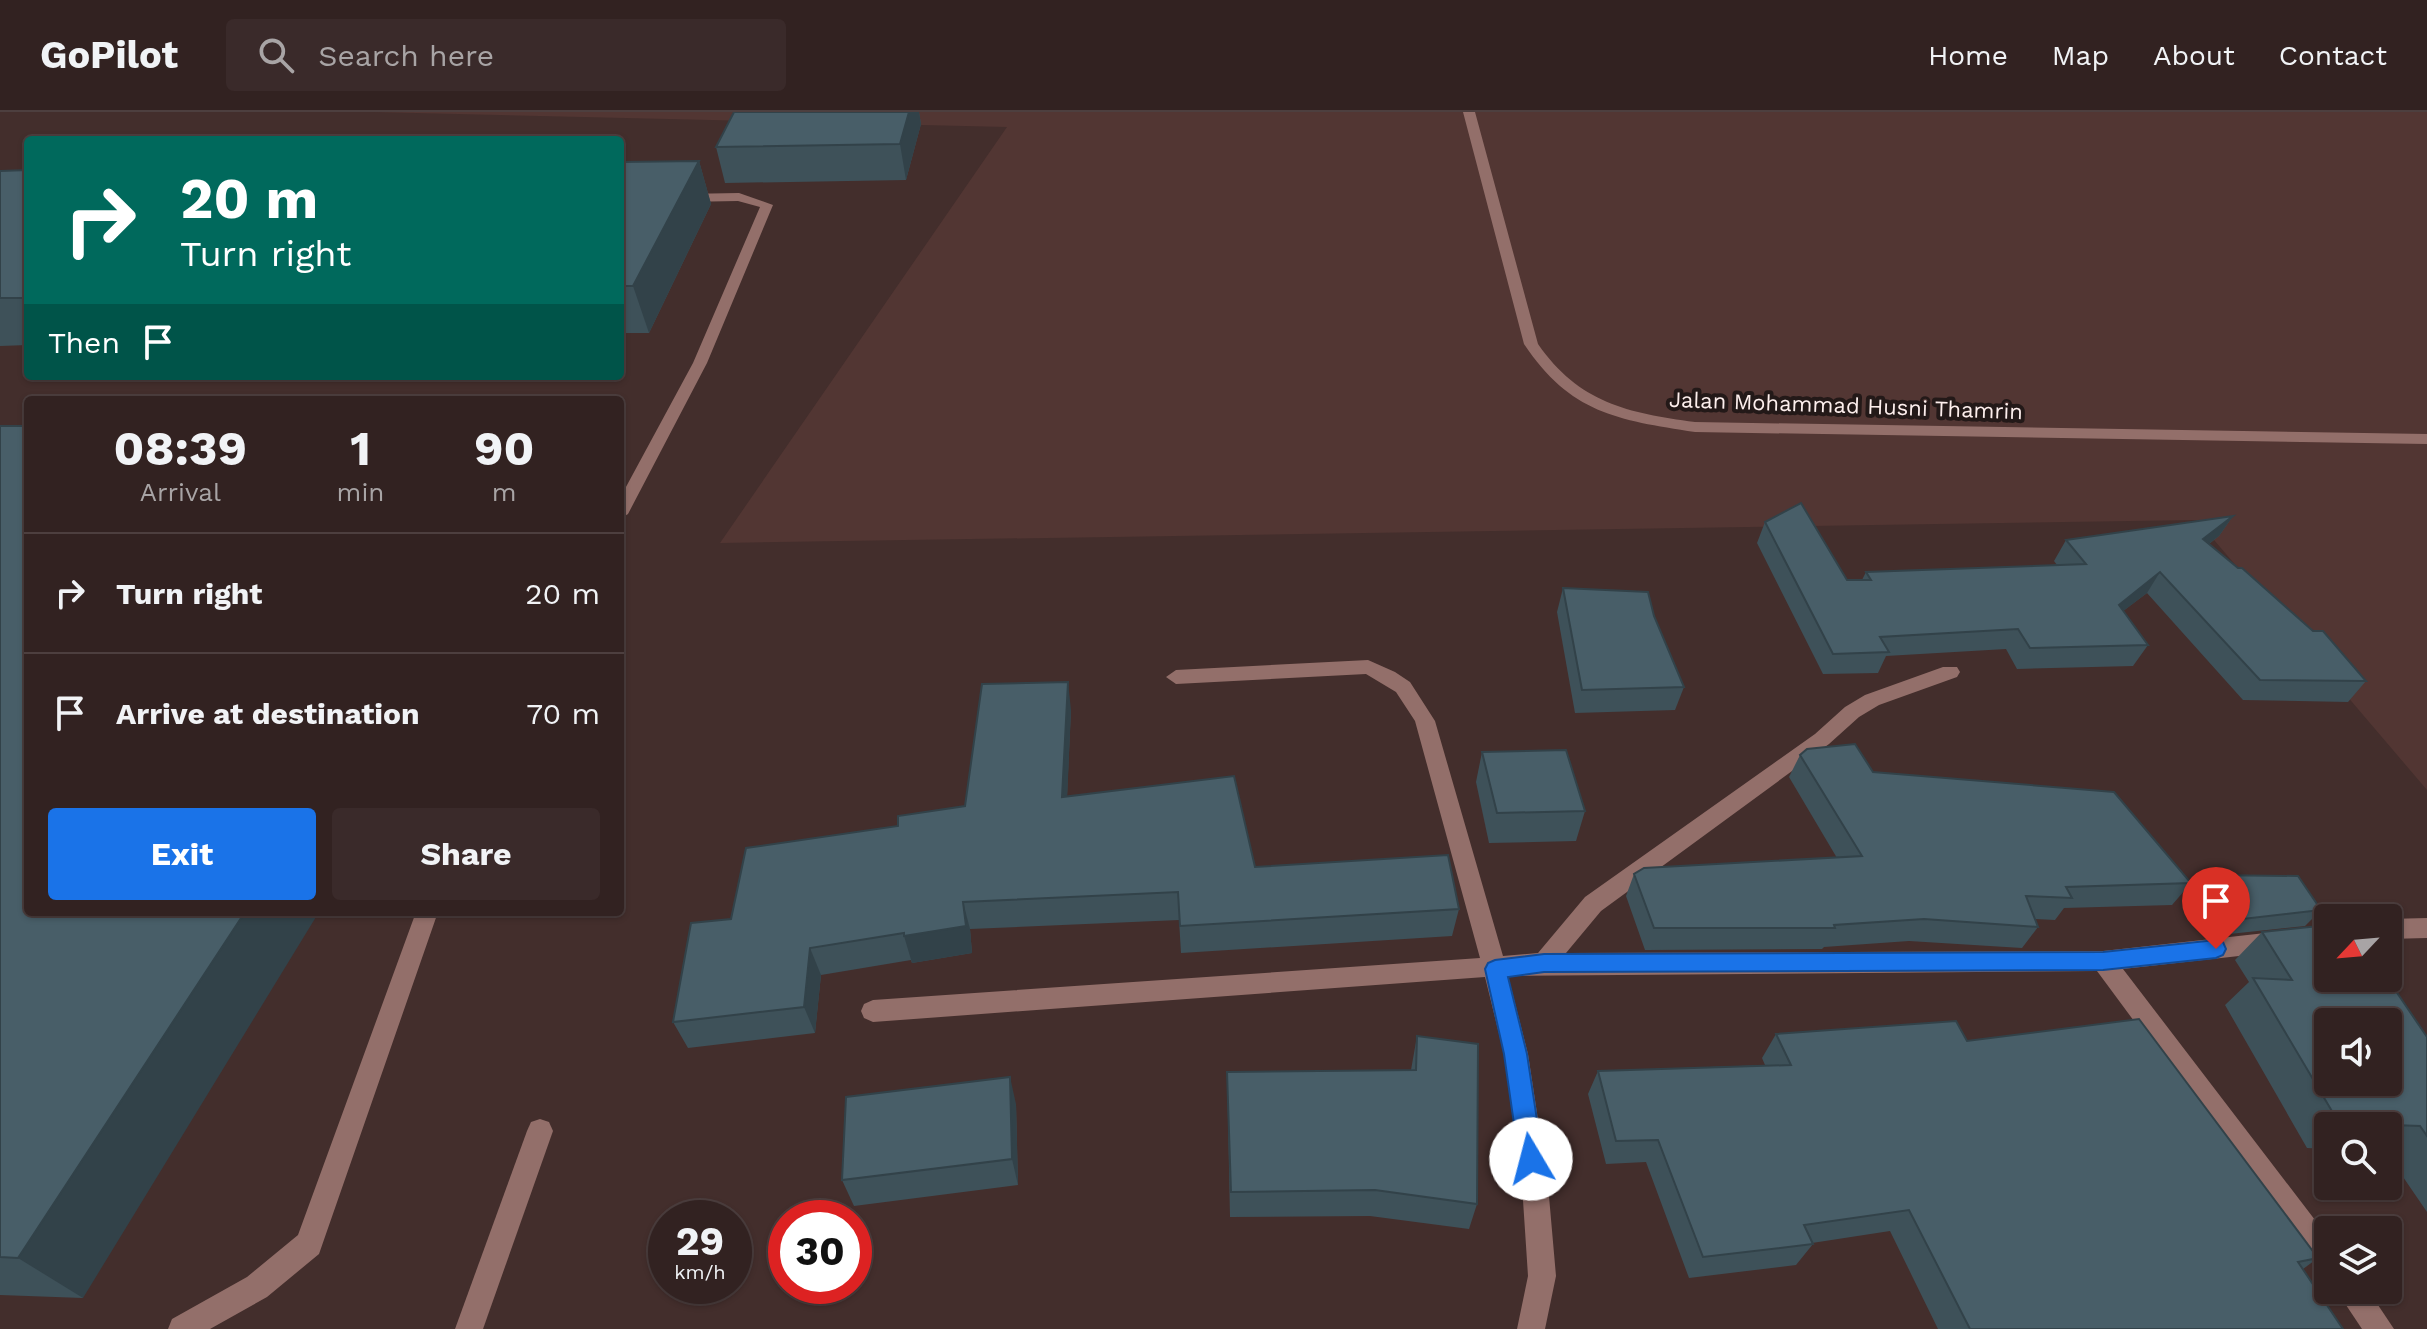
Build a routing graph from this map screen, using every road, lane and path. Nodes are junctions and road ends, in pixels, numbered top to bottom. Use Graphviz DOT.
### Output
graph roads {
  1 [pos="1469,112"];
  2 [pos="664,198"];
  3 [pos="2427,439"];
  4 [pos="624,506"];
  5 [pos="1950,672"];
  6 [pos="1176,677"];
  7 [pos="426,916"];
  8 [pos="2427,928"];
  9 [pos="2402,929"];
  10 [pos="2314,938"];
  11 [pos="2103,961"];
  12 [pos="1544,963"];
  13 [pos="1495,969"];
  14 [pos="873,1011"];
  15 [pos="540,1131"];
  16 [pos="2314,1241"];
  17 [pos="2361,1304"];
  18 [pos="182,1329"];
  19 [pos="469,1329"];
  20 [pos="1531,1329"];
  21 [pos="2380,1329"];
  1 -- 3 [label="street, Jalan Mohammad Husni Thamrin"];
  2 -- 4 [label="street"];
  5 -- 12 [label="street"];
  6 -- 13 [label="street"];
  7 -- 18 [label="street"];
  8 -- 9 [label="street"];
  10 -- 11 [label="street"];
  11 -- 12 [label="street"];
  11 -- 16 [label="street"];
  12 -- 13 [label="street"];
  13 -- 14 [label="street"];
  13 -- 20 [label="street"];
  15 -- 19 [label="street"];
  17 -- 21 [label="street"];
}
